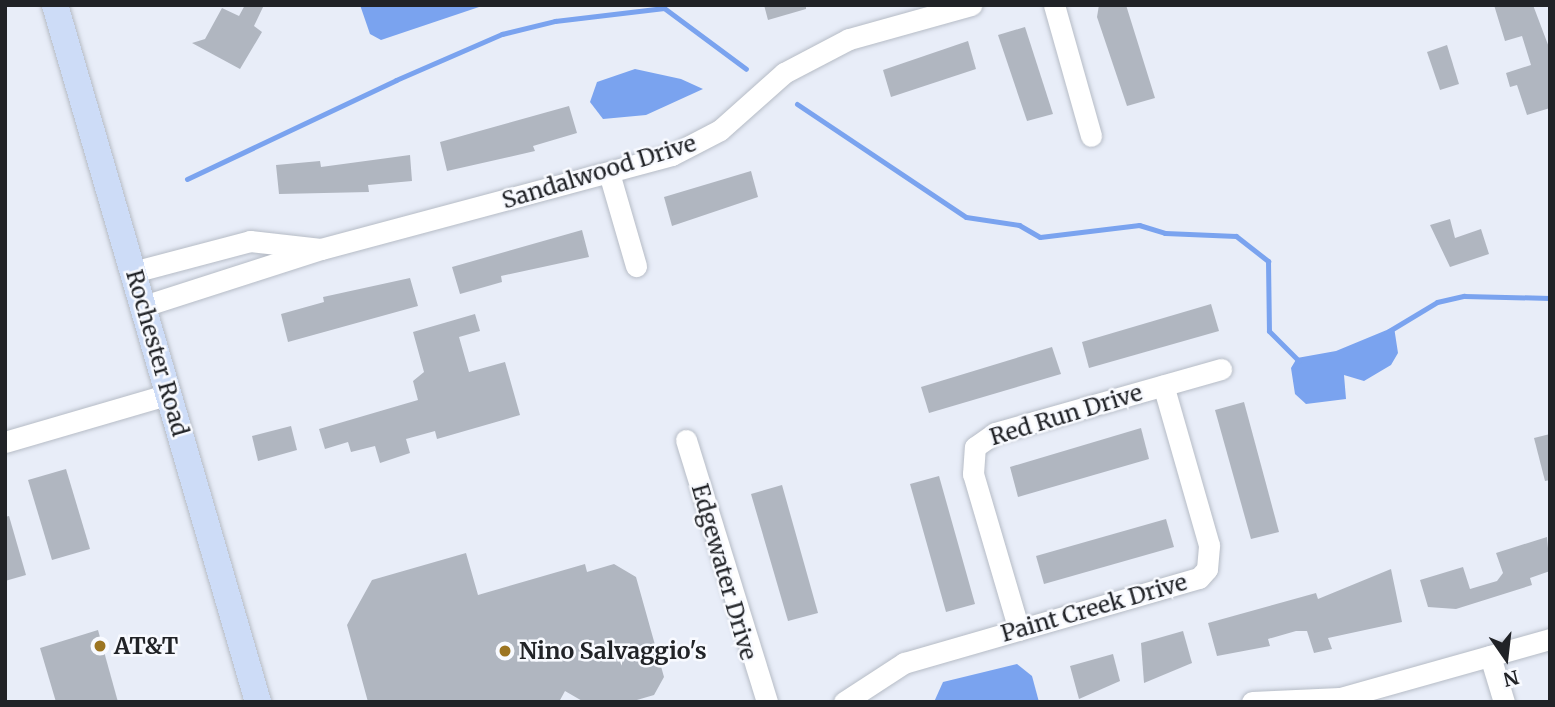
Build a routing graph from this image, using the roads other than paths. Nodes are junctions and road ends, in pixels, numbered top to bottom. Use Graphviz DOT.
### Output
graph roads {
  1 [pos="55,5"];
  2 [pos="971,5"];
  3 [pos="1054,5"];
  4 [pos="1091,136"];
  5 [pos="609,173"];
  6 [pos="321,249"];
  7 [pos="636,266"];
  8 [pos="133,272"];
  9 [pos="143,306"];
  10 [pos="1221,369"];
  11 [pos="1163,385"];
  12 [pos="169,394"];
  13 [pos="686,440"];
  14 [pos="5,442"];
  15 [pos="1019,630"];
  16 [pos="1550,639"];
  17 [pos="1490,656"];
  18 [pos="258,702"];
  19 [pos="767,702"];
  20 [pos="844,702"];
  21 [pos="1252,702"];
  22 [pos="1504,702"];
  1 -- 8 [label="main road, Rochester Road"];
  2 -- 5 [label="street, Sandalwood Drive"];
  3 -- 4 [label="street"];
  5 -- 6 [label="street, Sandalwood Drive"];
  5 -- 7 [label="street"];
  6 -- 8 [label="street, Sandalwood Drive"];
  6 -- 9 [label="street, Sandalwood Drive"];
  8 -- 9 [label="main road, Rochester Road"];
  9 -- 12 [label="main road, Rochester Road"];
  10 -- 11 [label="street, Red Run Drive"];
  11 -- 15 [label="street, Red Run Drive"];
  11 -- 15 [label="street, Paint Creek Drive"];
  12 -- 14 [label="street"];
  12 -- 18 [label="main road, Rochester Road"];
  13 -- 19 [label="street, Edgewater Drive"];
  15 -- 20 [label="street, Paint Creek Drive"];
  16 -- 17 [label="street"];
  17 -- 21 [label="street"];
  17 -- 22 [label="street"];
}
